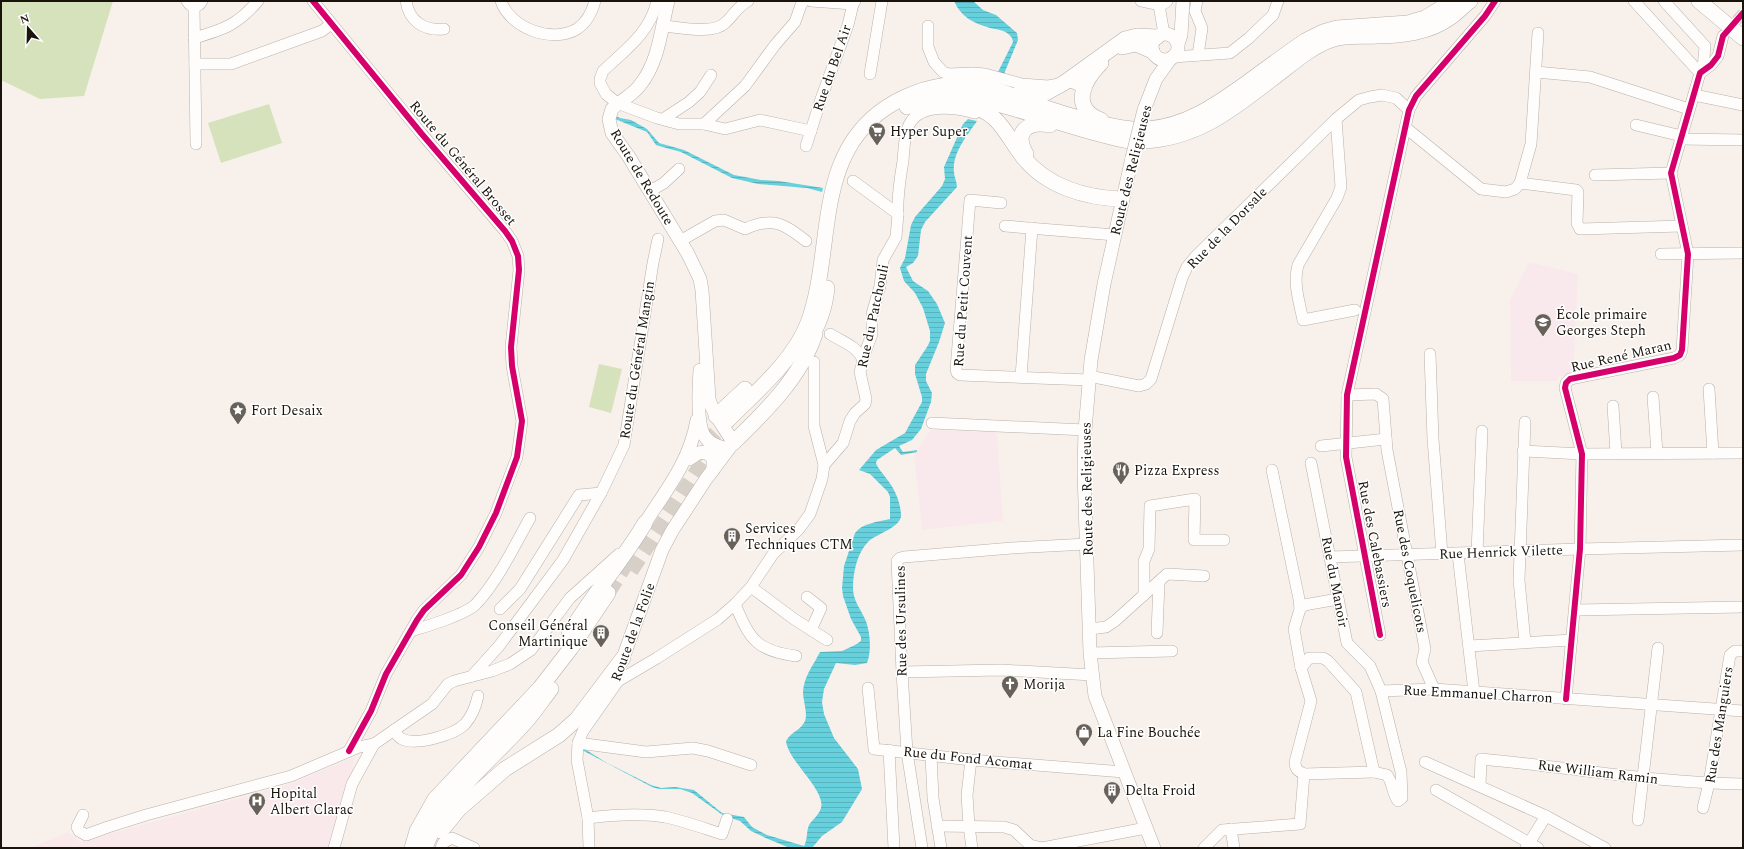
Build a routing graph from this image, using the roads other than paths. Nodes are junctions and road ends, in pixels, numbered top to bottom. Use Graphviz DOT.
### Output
graph roads {
  1 [pos="258,1"];
  2 [pos="313,1"];
  3 [pos="406,1"];
  4 [pos="501,1"];
  5 [pos="596,1"];
  6 [pos="656,1"];
  7 [pos="668,1"];
  8 [pos="748,1"];
  9 [pos="804,1"];
  10 [pos="811,1"];
  11 [pos="882,1"];
  12 [pos="1141,1"];
  13 [pos="1183,1"];
  14 [pos="1197,1"];
  15 [pos="1278,1"];
  16 [pos="1453,1"];
  17 [pos="1470,1"];
  18 [pos="1495,1"];
  19 [pos="1634,1"];
  20 [pos="1664,1"];
  21 [pos="1699,1"];
  22 [pos="1715,1"];
  23 [pos="194,3"];
  24 [pos="854,3"];
  25 [pos="1162,7"];
  26 [pos="1182,17"];
  27 [pos="331,24"];
  28 [pos="1743,24"];
  29 [pos="663,26"];
  30 [pos="928,26"];
  31 [pos="444,29"];
  32 [pos="1538,33"];
  33 [pos="1723,36"];
  34 [pos="194,38"];
  35 [pos="1743,38"];
  36 [pos="1158,41"];
  37 [pos="1175,52"];
  38 [pos="1198,55"];
  39 [pos="195,64"];
  40 [pos="1702,71"];
  41 [pos="1536,72"];
  42 [pos="870,74"];
  43 [pos="711,75"];
  44 [pos="1156,80"];
  45 [pos="1064,83"];
  46 [pos="984,87"];
  47 [pos="1082,91"];
  48 [pos="1694,95"];
  49 [pos="939,98"];
  50 [pos="617,103"];
  51 [pos="1743,105"];
  52 [pos="1689,109"];
  53 [pos="1409,110"];
  54 [pos="1336,119"];
  55 [pos="663,120"];
  56 [pos="997,121"];
  57 [pos="704,124"];
  58 [pos="1636,126"];
  59 [pos="1406,128"];
  60 [pos="811,131"];
  61 [pos="1127,132"];
  62 [pos="1093,133"];
  63 [pos="1021,136"];
  64 [pos="1681,137"];
  65 [pos="1743,140"];
  66 [pos="196,144"];
  67 [pos="806,146"];
  68 [pos="679,169"];
  69 [pos="1035,170"];
  70 [pos="1671,173"];
  71 [pos="1595,175"];
  72 [pos="853,181"];
  73 [pos="1520,183"];
  74 [pos="650,191"];
  75 [pos="1122,199"];
  76 [pos="1001,203"];
  77 [pos="898,214"];
  78 [pos="1005,226"];
  79 [pos="1682,226"];
  80 [pos="1032,228"];
  81 [pos="1115,235"];
  82 [pos="658,239"];
  83 [pos="680,241"];
  84 [pos="806,241"];
  85 [pos="1743,253"];
  86 [pos="1660,254"];
  87 [pos="1688,254"];
  88 [pos="1355,310"];
  89 [pos="703,318"];
  90 [pos="824,331"];
  91 [pos="1430,354"];
  92 [pos="863,360"];
  93 [pos="814,362"];
  94 [pos="1021,376"];
  95 [pos="1089,378"];
  96 [pos="1709,389"];
  97 [pos="1346,395"];
  98 [pos="1653,396"];
  99 [pos="1613,406"];
  100 [pos="699,408"];
  101 [pos="726,421"];
  102 [pos="1524,422"];
  103 [pos="932,423"];
  104 [pos="1085,430"];
  105 [pos="1482,431"];
  106 [pos="702,432"];
  107 [pos="1386,439"];
  108 [pos="1346,443"];
  109 [pos="730,446"];
  110 [pos="1322,446"];
  111 [pos="1523,452"];
  112 [pos="1743,452"];
  113 [pos="1616,453"];
  114 [pos="1657,453"];
  115 [pos="1714,453"];
  116 [pos="1582,454"];
  117 [pos="689,459"];
  118 [pos="1311,463"];
  119 [pos="824,465"];
  120 [pos="713,470"];
  121 [pos="1272,470"];
  122 [pos="675,476"];
  123 [pos="601,493"];
  124 [pos="530,518"];
  125 [pos="645,523"];
  126 [pos="1224,540"];
  127 [pos="1087,544"];
  128 [pos="1743,545"];
  129 [pos="1580,549"];
  130 [pos="1520,552"];
  131 [pos="1477,553"];
  132 [pos="1442,554"];
  133 [pos="1458,554"];
  134 [pos="1408,555"];
  135 [pos="1366,556"];
  136 [pos="1330,558"];
  137 [pos="1204,576"];
  138 [pos="1163,578"];
  139 [pos="751,587"];
  140 [pos="1144,595"];
  141 [pos="807,597"];
  142 [pos="1338,599"];
  143 [pos="735,604"];
  144 [pos="1743,607"];
  145 [pos="500,609"];
  146 [pos="1300,609"];
  147 [pos="1576,610"];
  148 [pos="1090,629"];
  149 [pos="811,630"];
  150 [pos="411,631"];
  151 [pos="1157,633"];
  152 [pos="1380,635"];
  153 [pos="827,640"];
  154 [pos="1572,640"];
  155 [pos="1525,642"];
  156 [pos="1469,646"];
  157 [pos="1658,648"];
  158 [pos="1172,651"];
  159 [pos="1743,651"];
  160 [pos="1090,653"];
  161 [pos="796,656"];
  162 [pos="623,658"];
  163 [pos="1301,668"];
  164 [pos="902,672"];
  165 [pos="1092,675"];
  166 [pos="472,676"];
  167 [pos="618,681"];
  168 [pos="601,687"];
  169 [pos="868,688"];
  170 [pos="1434,690"];
  171 [pos="1381,691"];
  172 [pos="1474,692"];
  173 [pos="478,696"];
  174 [pos="1566,699"];
  175 [pos="1652,705"];
  176 [pos="1721,709"];
  177 [pos="1743,711"];
  178 [pos="513,716"];
  179 [pos="394,730"];
  180 [pos="361,732"];
  181 [pos="578,743"];
  182 [pos="370,745"];
  183 [pos="889,750"];
  184 [pos="349,751"];
  185 [pos="907,752"];
  186 [pos="931,755"];
  187 [pos="971,760"];
  188 [pos="1425,762"];
  189 [pos="752,765"];
  190 [pos="1124,772"];
  191 [pos="1374,772"];
  192 [pos="1304,774"];
  193 [pos="1642,778"];
  194 [pos="1710,784"];
  195 [pos="1743,784"];
  196 [pos="1480,786"];
  197 [pos="1436,790"];
  198 [pos="1703,808"];
  199 [pos="83,815"];
  200 [pos="1546,816"];
  201 [pos="588,818"];
  202 [pos="727,819"];
  203 [pos="1638,820"];
  204 [pos="937,826"];
  205 [pos="969,826"];
  206 [pos="1146,828"];
  207 [pos="1231,830"];
  208 [pos="1531,846"];
  209 [pos="334,848"];
  210 [pos="412,848"];
  211 [pos="425,848"];
  212 [pos="429,848"];
  213 [pos="441,848"];
  214 [pos="474,848"];
  215 [pos="589,848"];
  216 [pos="894,848"];
  217 [pos="922,848"];
  218 [pos="941,848"];
  219 [pos="972,848"];
  220 [pos="1154,848"];
  221 [pos="1204,848"];
  222 [pos="1234,848"];
  223 [pos="1605,848"];
  1 -- 34 [label="street"];
  2 -- 27 [label="street, Route du Général Brosset"];
  3 -- 31 [label="street"];
  4 -- 5 [label="street"];
  6 -- 50 [label="street"];
  7 -- 29 [label="main road"];
  8 -- 29 [label="street"];
  9 -- 57 [label="street"];
  10 -- 24 [label="street"];
  11 -- 42 [label="street"];
  12 -- 25 [label="street"];
  13 -- 26 [label="main road, Route des Religieuses"];
  14 -- 38 [label="street"];
  15 -- 38 [label="street"];
  16 -- 17 [label="highway"];
  18 -- 53 [label="street"];
  19 -- 40 [label="street"];
  20 -- 40 [label="street"];
  21 -- 35 [label="highway"];
  22 -- 28 [label="highway"];
  23 -- 34 [label="street"];
  24 -- 60 [label="street, Rue du Bel Air"];
  25 -- 36 [label="street"];
  26 -- 36 [label="main road"];
  26 -- 37 [label="main road, Route des Religieuses"];
  27 -- 39 [label="street"];
  27 -- 150 [label="street, Route du Général Brosset"];
  29 -- 50 [label="main road"];
  30 -- 45 [label="street"];
  32 -- 41 [label="street"];
  33 -- 40 [label="street"];
  34 -- 39 [label="street"];
  36 -- 37 [label="main road"];
  36 -- 37 [label="main road"];
  36 -- 44 [label="main road, Route des Religieuses"];
  36 -- 45 [label="highway"];
  36 -- 47 [label="highway"];
  37 -- 38 [label="street"];
  37 -- 44 [label="main road, Route des Religieuses"];
  39 -- 66 [label="street"];
  40 -- 48 [label="street"];
  41 -- 52 [label="street"];
  41 -- 73 [label="street"];
  43 -- 55 [label="street"];
  44 -- 75 [label="main road, Route des Religieuses, bridge"];
  45 -- 46 [label="highway"];
  45 -- 47 [label="street"];
  46 -- 61 [label="highway"];
  46 -- 101 [label="highway"];
  47 -- 61 [label="highway"];
  48 -- 51 [label="street"];
  48 -- 52 [label="street"];
  49 -- 56 [label="highway"];
  49 -- 62 [label="highway"];
  49 -- 90 [label="highway"];
  50 -- 55 [label="street"];
  50 -- 74 [label="main road, Route de Redoute"];
  52 -- 64 [label="street"];
  53 -- 54 [label="street, Rue de la Dorsale"];
  53 -- 59 [label="street, Rue des Calebassiers"];
  54 -- 88 [label="street"];
  54 -- 95 [label="street, Rue de la Dorsale"];
  55 -- 57 [label="street"];
  56 -- 63 [label="highway"];
  56 -- 69 [label="highway"];
  56 -- 77 [label="street, Rue du Patchouli"];
  57 -- 60 [label="street"];
  58 -- 64 [label="street"];
  59 -- 73 [label="street"];
  59 -- 97 [label="street, Rue des Calebassiers"];
  60 -- 67 [label="street, Rue du Bel Air"];
  61 -- 62 [label="highway"];
  62 -- 63 [label="highway"];
  63 -- 69 [label="highway"];
  64 -- 65 [label="street"];
  64 -- 70 [label="street"];
  68 -- 74 [label="street"];
  69 -- 75 [label="highway"];
  70 -- 71 [label="street"];
  70 -- 79 [label="street"];
  72 -- 77 [label="street"];
  73 -- 79 [label="street"];
  74 -- 83 [label="main road, Route de Redoute"];
  75 -- 81 [label="main road, Route des Religieuses"];
  76 -- 94 [label="street, Rue du Petit Couvent"];
  77 -- 92 [label="street, Rue du Patchouli"];
  78 -- 80 [label="street"];
  79 -- 87 [label="street"];
  80 -- 81 [label="street"];
  80 -- 94 [label="street"];
  81 -- 95 [label="main road, Route des Religieuses"];
  82 -- 123 [label="street, Route du Général Mangin"];
  83 -- 84 [label="street"];
  83 -- 89 [label="main road, Route de Redoute"];
  85 -- 87 [label="street"];
  86 -- 87 [label="street"];
  87 -- 116 [label="street, Rue René Maran"];
  89 -- 100 [label="main road"];
  89 -- 101 [label="main road"];
  90 -- 92 [label="street"];
  90 -- 101 [label="highway"];
  90 -- 109 [label="highway"];
  91 -- 132 [label="street"];
  92 -- 119 [label="street, Rue du Patchouli"];
  93 -- 119 [label="street"];
  94 -- 95 [label="street, Rue du Petit Couvent"];
  95 -- 104 [label="main road, Route des Religieuses"];
  96 -- 115 [label="street"];
  97 -- 107 [label="street, Rue des Coquelicots"];
  97 -- 108 [label="street, Rue des Calebassiers"];
  98 -- 114 [label="street"];
  99 -- 113 [label="street"];
  100 -- 106 [label="main road"];
  100 -- 122 [label="main road"];
  101 -- 106 [label="main road"];
  101 -- 109 [label="main road"];
  102 -- 111 [label="street"];
  103 -- 104 [label="street"];
  104 -- 127 [label="main road, Route des Religieuses"];
  105 -- 131 [label="street"];
  106 -- 109 [label="main road"];
  106 -- 117 [label="main road"];
  107 -- 108 [label="street"];
  107 -- 134 [label="street, Rue des Coquelicots"];
  108 -- 110 [label="street"];
  108 -- 135 [label="street, Rue des Calebassiers"];
  109 -- 120 [label="main road, Route de la Folie"];
  111 -- 116 [label="street"];
  111 -- 130 [label="street"];
  112 -- 115 [label="street"];
  113 -- 114 [label="street"];
  113 -- 116 [label="street"];
  114 -- 115 [label="street"];
  116 -- 129 [label="street"];
  117 -- 120 [label="main road"];
  117 -- 122 [label="main road"];
  118 -- 136 [label="street, Rue du Manoir"];
  119 -- 139 [label="street"];
  120 -- 162 [label="main road, Route de la Folie"];
  121 -- 146 [label="street"];
  122 -- 125 [label="main road"];
  123 -- 145 [label="street"];
  123 -- 166 [label="street, Route du Général Mangin"];
  124 -- 150 [label="street"];
  125 -- 166 [label="street"];
  125 -- 178 [label="highway"];
  126 -- 140 [label="street"];
  127 -- 148 [label="main road, Route des Religieuses"];
  127 -- 164 [label="street, Rue des Ursulines"];
  128 -- 129 [label="street, Rue Henrick Vilette"];
  129 -- 130 [label="street, Rue Henrick Vilette"];
  129 -- 147 [label="street"];
  130 -- 131 [label="street, Rue Henrick Vilette"];
  130 -- 155 [label="street"];
  131 -- 133 [label="street, Rue Henrick Vilette"];
  132 -- 133 [label="street, Rue Henrick Vilette"];
  132 -- 134 [label="street, Rue Henrick Vilette"];
  133 -- 156 [label="street"];
  134 -- 135 [label="street, Rue Henrick Vilette"];
  134 -- 170 [label="street, Rue des Coquelicots"];
  135 -- 136 [label="street, Rue Henrick Vilette"];
  135 -- 152 [label="street, Rue des Calebassiers"];
  136 -- 142 [label="street, Rue du Manoir"];
  137 -- 138 [label="street"];
  138 -- 140 [label="street"];
  138 -- 151 [label="street"];
  139 -- 143 [label="street"];
  139 -- 149 [label="street"];
  140 -- 148 [label="street"];
  141 -- 149 [label="street"];
  142 -- 146 [label="street"];
  142 -- 171 [label="street, Rue du Manoir"];
  143 -- 161 [label="street"];
  143 -- 167 [label="street"];
  144 -- 147 [label="street"];
  146 -- 163 [label="street"];
  147 -- 154 [label="street"];
  148 -- 160 [label="main road, Route des Religieuses"];
  149 -- 153 [label="street"];
  150 -- 180 [label="street, Route du Général Brosset"];
  154 -- 155 [label="street"];
  154 -- 174 [label="street"];
  155 -- 156 [label="street"];
  156 -- 172 [label="street"];
  157 -- 175 [label="street"];
  158 -- 160 [label="street"];
  159 -- 176 [label="street, Rue des Manguiers"];
  160 -- 165 [label="main road, Route des Religieuses"];
  162 -- 167 [label="street, Route de la Folie"];
  162 -- 168 [label="highway"];
  163 -- 191 [label="street"];
  163 -- 192 [label="street"];
  164 -- 165 [label="street"];
  164 -- 185 [label="street, Rue des Ursulines"];
  165 -- 190 [label="main road, Route des Religieuses"];
  166 -- 179 [label="street"];
  167 -- 168 [label="highway"];
  167 -- 181 [label="street, Route de la Folie"];
  168 -- 212 [label="highway"];
  169 -- 183 [label="street, Rue du Fond Acomat"];
  170 -- 171 [label="street, Rue Emmanuel Charron"];
  170 -- 172 [label="street, Rue Emmanuel Charron"];
  171 -- 191 [label="street, Rue du Manoir"];
  172 -- 174 [label="street, Rue Emmanuel Charron"];
  173 -- 179 [label="street"];
  174 -- 175 [label="street, Rue Emmanuel Charron"];
  175 -- 176 [label="street, Rue Emmanuel Charron"];
  175 -- 193 [label="street"];
  176 -- 177 [label="street, Rue Emmanuel Charron"];
  176 -- 194 [label="street, Rue des Manguiers"];
  178 -- 210 [label="highway"];
  178 -- 211 [label="highway"];
  179 -- 182 [label="street"];
  180 -- 182 [label="street"];
  180 -- 184 [label="street, Route du Général Brosset"];
  181 -- 189 [label="street"];
  181 -- 201 [label="street, Route de la Folie"];
  182 -- 184 [label="street"];
  182 -- 209 [label="street"];
  183 -- 185 [label="street, Rue du Fond Acomat"];
  183 -- 216 [label="street"];
  184 -- 199 [label="street"];
  185 -- 186 [label="street, Rue du Fond Acomat"];
  185 -- 217 [label="street, Rue des Ursulines"];
  186 -- 187 [label="street, Rue du Fond Acomat"];
  186 -- 204 [label="street"];
  187 -- 190 [label="street, Rue du Fond Acomat"];
  187 -- 205 [label="street"];
  188 -- 196 [label="street"];
  190 -- 206 [label="main road, Route des Religieuses"];
  191 -- 192 [label="street"];
  192 -- 207 [label="street"];
  193 -- 194 [label="street, Rue William Ramin"];
  193 -- 196 [label="street, Rue William Ramin"];
  193 -- 203 [label="street"];
  194 -- 195 [label="street, Rue William Ramin"];
  194 -- 198 [label="street, Rue des Manguiers"];
  196 -- 200 [label="street"];
  197 -- 208 [label="street"];
  200 -- 208 [label="street"];
  200 -- 223 [label="street"];
  201 -- 202 [label="street"];
  201 -- 215 [label="street, Route de la Folie"];
  204 -- 205 [label="street"];
  204 -- 218 [label="street"];
  205 -- 206 [label="street"];
  205 -- 219 [label="street"];
  206 -- 220 [label="main road, Route des Religieuses"];
  207 -- 221 [label="street"];
  207 -- 222 [label="street"];
  213 -- 214 [label="street"];
}
